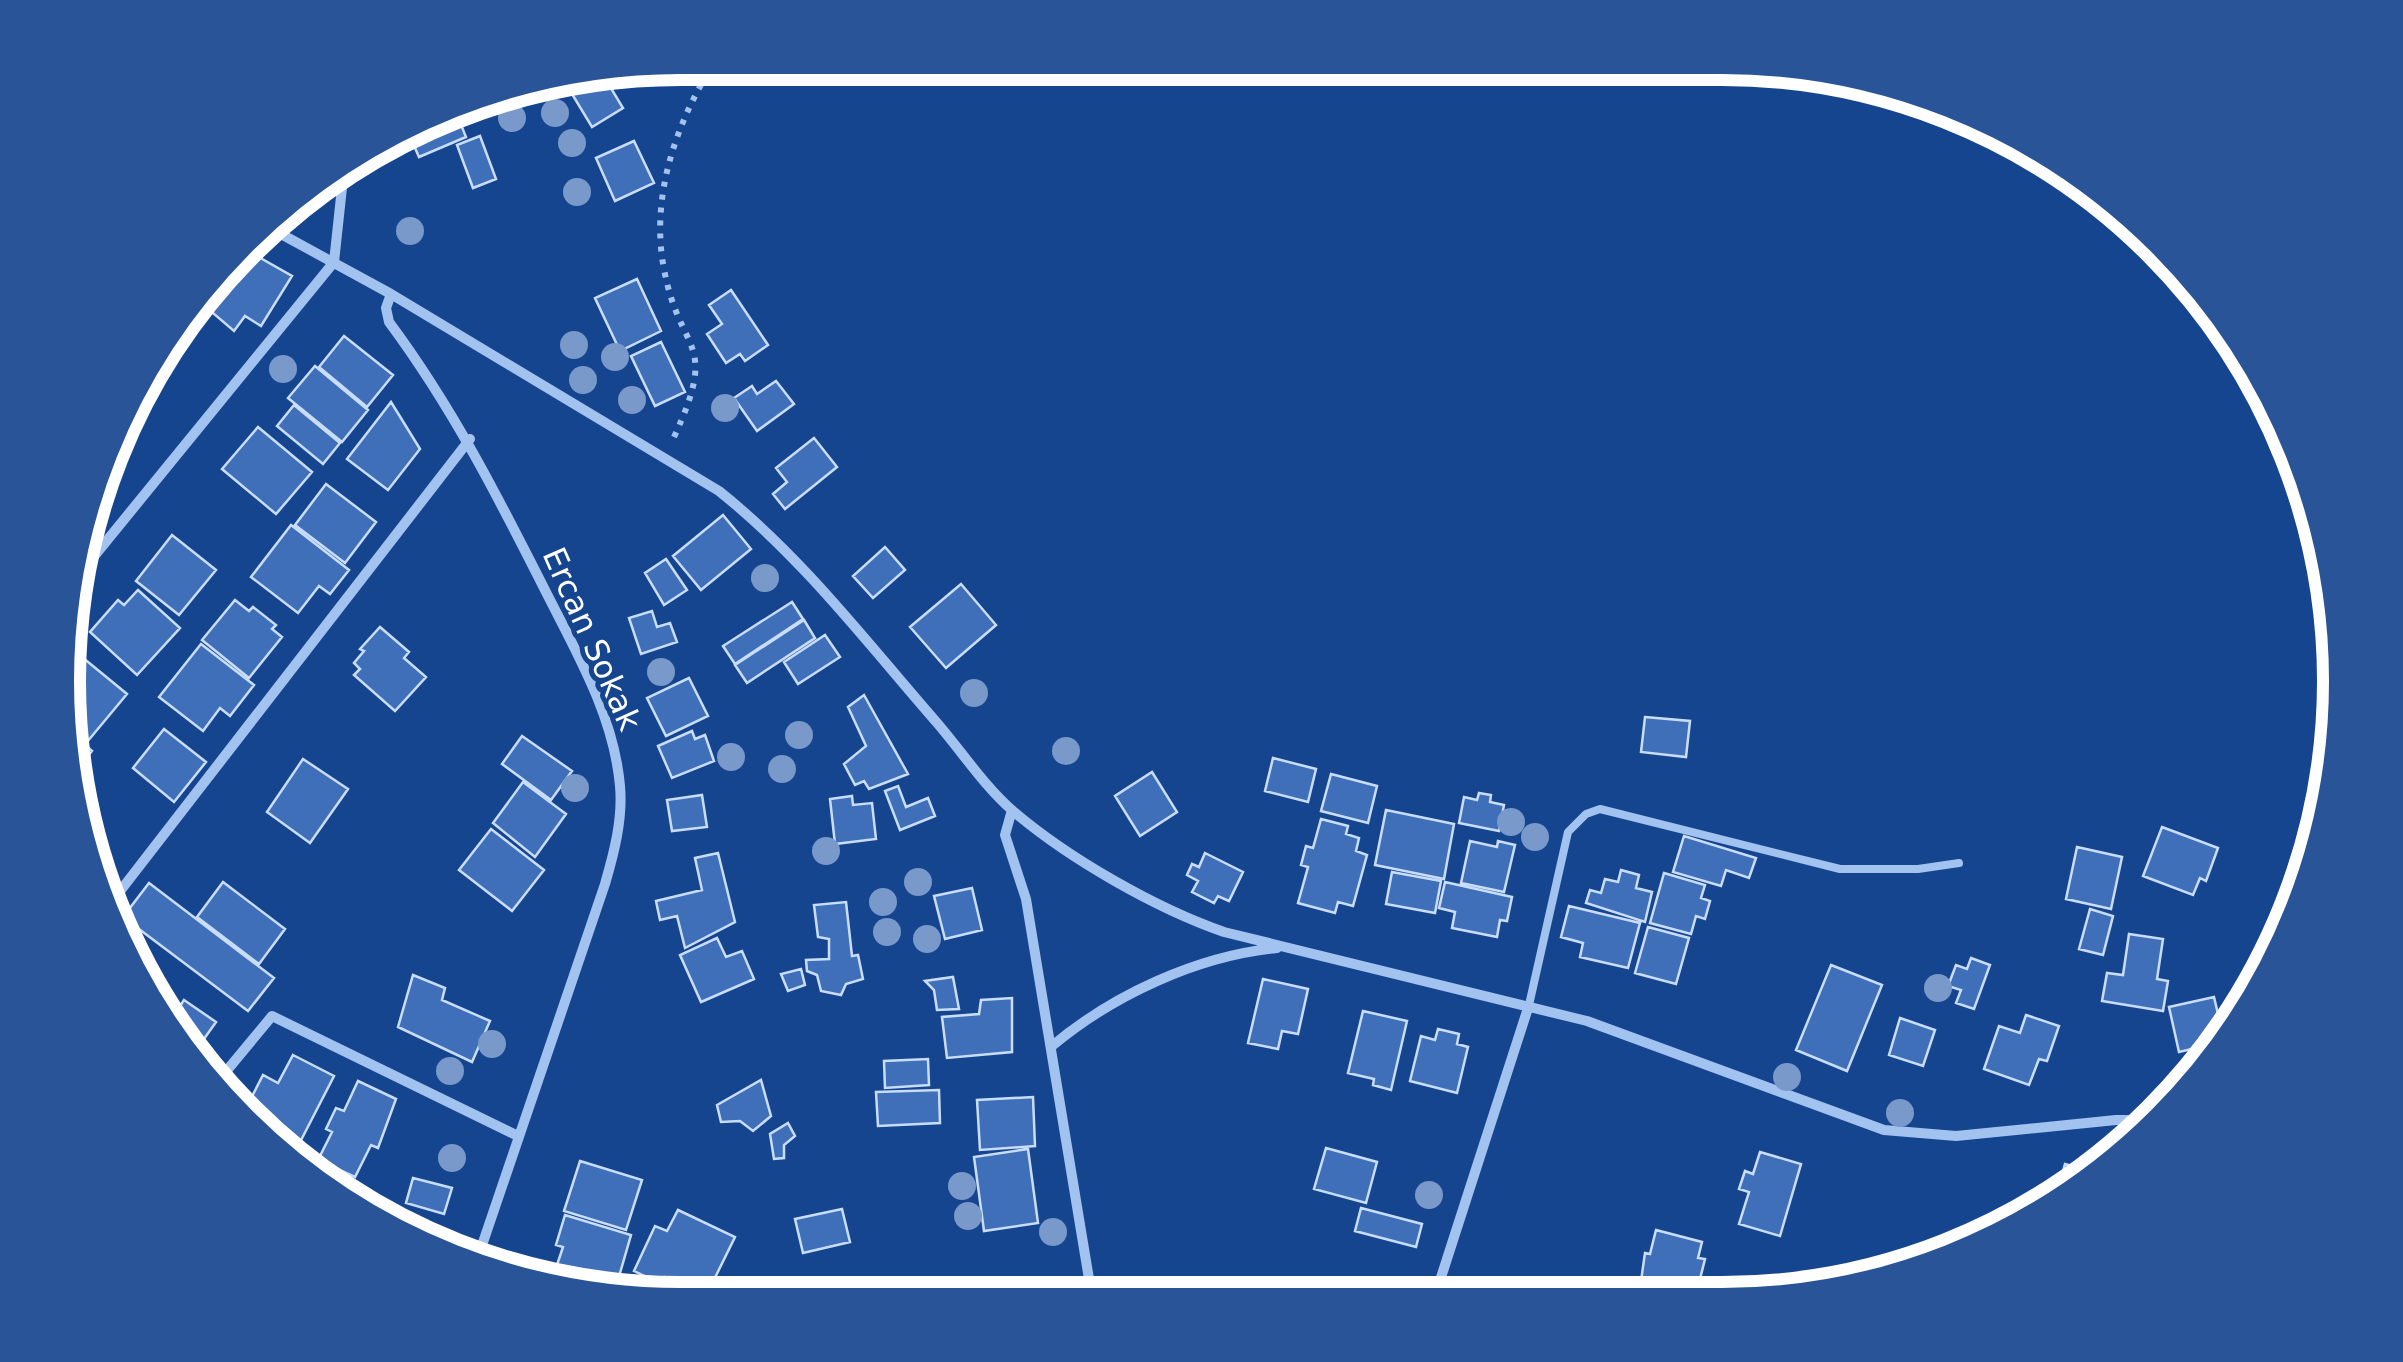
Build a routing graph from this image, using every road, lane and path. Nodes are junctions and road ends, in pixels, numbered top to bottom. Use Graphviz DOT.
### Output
graph roads {
  1 [pos="704,80"];
  2 [pos="342,184"];
  3 [pos="280,233"];
  4 [pos="334,262"];
  5 [pos="390,294"];
  6 [pos="470,440"];
  7 [pos="665,456"];
  8 [pos="93,557"];
  9 [pos="1012,810"];
  10 [pos="1959,863"];
  11 [pos="119,893"];
  12 [pos="1290,947"];
  13 [pos="1529,1004"];
  14 [pos="1052,1046"];
  15 [pos="225,1072"];
  16 [pos="2132,1120"];
  17 [pos="518,1136"];
  18 [pos="481,1247"];
  19 [pos="1090,1282"];
  20 [pos="1440,1282"];
  1 -- 7 [label="path"];
  2 -- 4 [label="street"];
  3 -- 4 [label="street"];
  4 -- 5 [label="street"];
  4 -- 8 [label="street"];
  5 -- 6 [label="street, Ercan Sokak"];
  5 -- 7 [label="street"];
  6 -- 11 [label="street"];
  6 -- 17 [label="street, Ercan Sokak"];
  7 -- 9 [label="street"];
  9 -- 12 [label="street"];
  9 -- 14 [label="street"];
  10 -- 13 [label="lane"];
  12 -- 13 [label="street"];
  12 -- 14 [label="street"];
  13 -- 16 [label="street"];
  13 -- 20 [label="street"];
  14 -- 19 [label="street"];
  15 -- 17 [label="street"];
  17 -- 18 [label="street, Ercan Sokak"];
}
